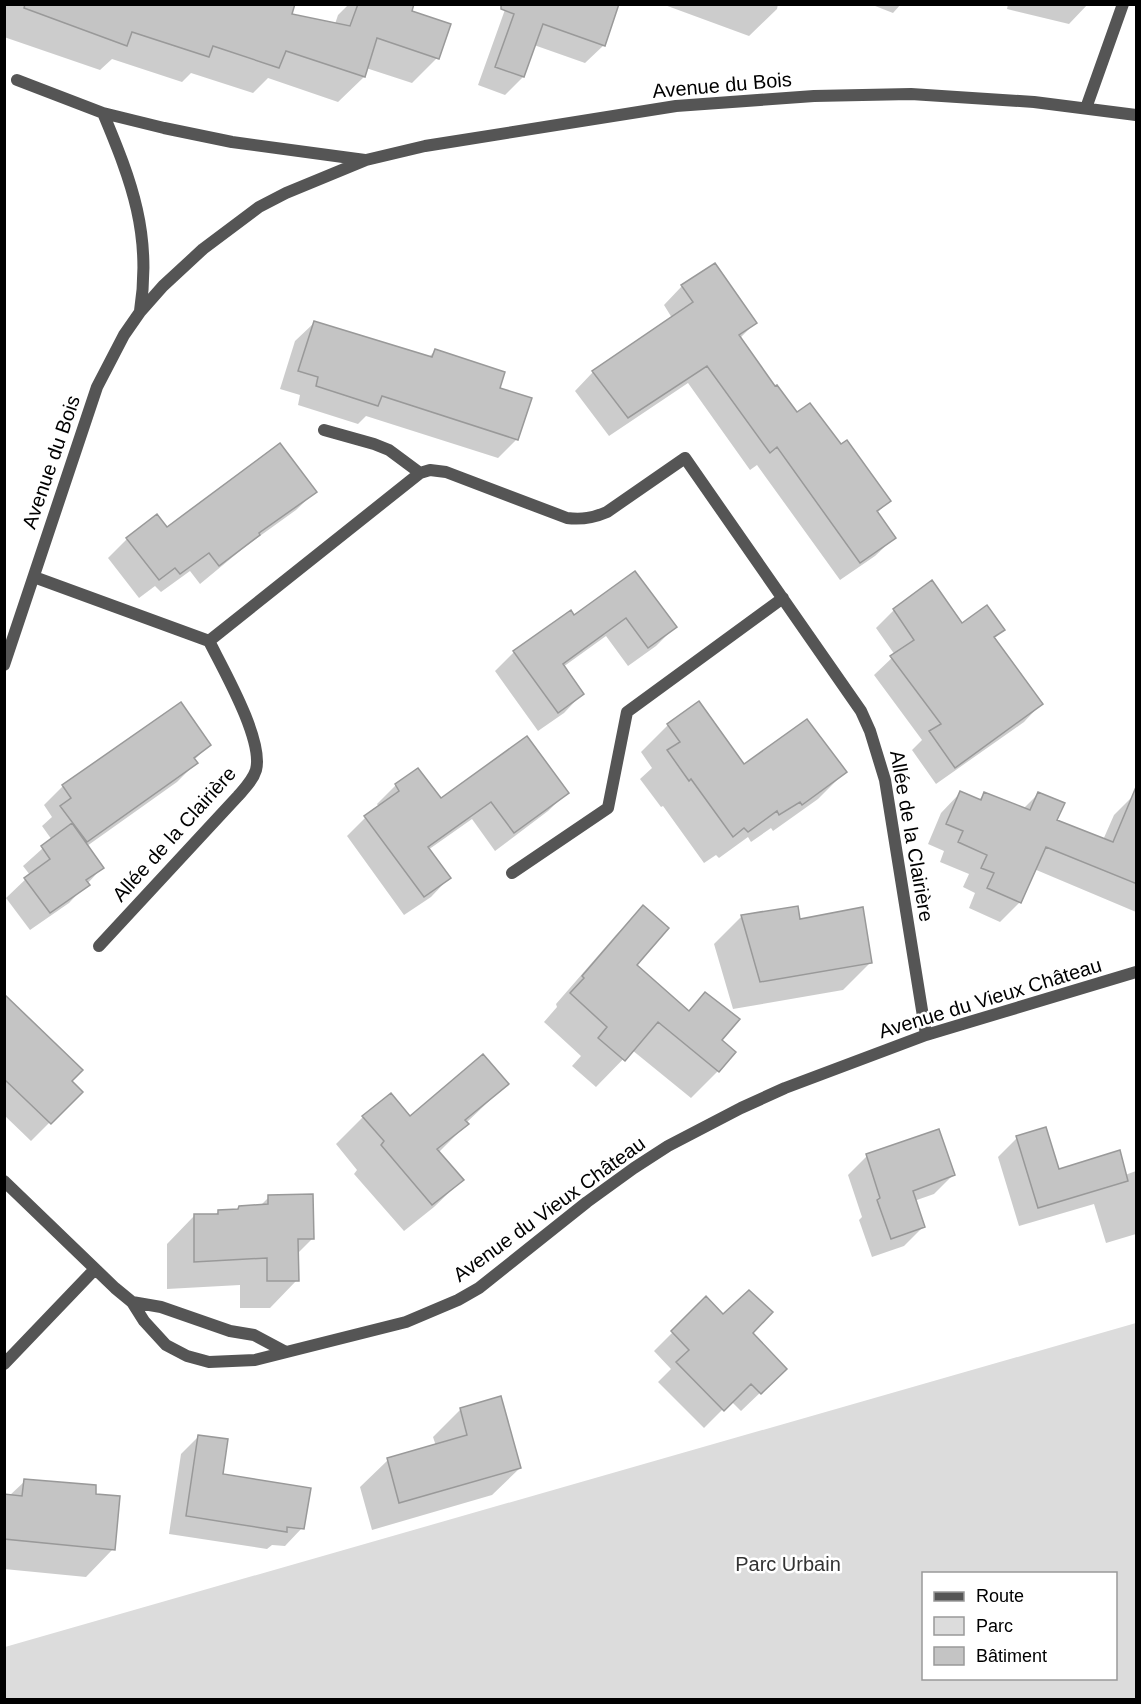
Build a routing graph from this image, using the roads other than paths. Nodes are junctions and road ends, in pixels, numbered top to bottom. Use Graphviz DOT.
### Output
graph roads {
  1 [pos="1124,4"];
  2 [pos="17,80"];
  3 [pos="1086,108"];
  4 [pos="103,113"];
  5 [pos="1137,115"];
  6 [pos="366,160"];
  7 [pos="140,312"];
  8 [pos="324,430"];
  9 [pos="420,473"];
  10 [pos="34,577"];
  11 [pos="783,598"];
  12 [pos="209,641"];
  13 [pos="4,665"];
  14 [pos="512,873"];
  15 [pos="99,946"];
  16 [pos="1137,972"];
  17 [pos="926,1035"];
  18 [pos="4,1181"];
  19 [pos="95,1269"];
  20 [pos="132,1302"];
  21 [pos="284,1351"];
  22 [pos="4,1364"];
  1 -- 3 [label="street"];
  2 -- 4 [label="street, Avenue du Bois"];
  3 -- 5 [label="street, Avenue du Bois"];
  3 -- 6 [label="street, Avenue du Bois"];
  4 -- 6 [label="street, Avenue du Bois"];
  4 -- 7 [label="street, Avenue du Bois"];
  6 -- 7 [label="street, Avenue du Bois"];
  7 -- 10 [label="street, Avenue du Bois"];
  8 -- 9 [label="street"];
  9 -- 11 [label="street, Allée de la Clairière"];
  9 -- 12 [label="street"];
  10 -- 12 [label="street"];
  10 -- 13 [label="street, Avenue du Bois"];
  11 -- 14 [label="street"];
  11 -- 17 [label="street, Allée de la Clairière"];
  12 -- 15 [label="street, Allée de la Clairière"];
  16 -- 17 [label="street, Avenue du Vieux Château"];
  17 -- 21 [label="street, Avenue du Vieux Château"];
  18 -- 19 [label="street, Avenue du Vieux Château"];
  19 -- 20 [label="street, Avenue du Vieux Château"];
  19 -- 22 [label="street"];
  20 -- 21 [label="street"];
  20 -- 21 [label="street, Avenue du Vieux Château"];
}
